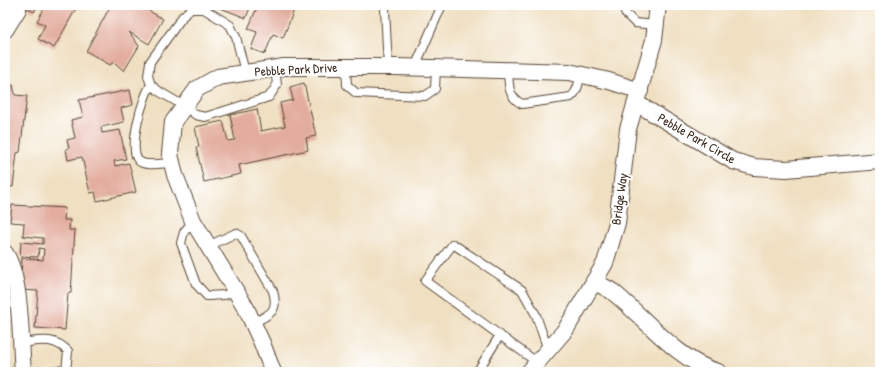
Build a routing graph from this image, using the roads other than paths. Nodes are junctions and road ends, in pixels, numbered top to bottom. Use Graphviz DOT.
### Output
graph roads {
  1 [pos="16,5"];
  2 [pos="387,5"];
  3 [pos="442,5"];
  4 [pos="626,5"];
  5 [pos="658,5"];
  6 [pos="656,25"];
  7 [pos="5,30"];
  8 [pos="346,67"];
  9 [pos="388,67"];
  10 [pos="415,67"];
  11 [pos="274,68"];
  12 [pos="436,68"];
  13 [pos="508,69"];
  14 [pos="245,72"];
  15 [pos="580,74"];
  16 [pos="151,85"];
  17 [pos="638,97"];
  18 [pos="184,106"];
  19 [pos="880,162"];
  20 [pos="172,163"];
  21 [pos="193,221"];
  22 [pos="208,246"];
  23 [pos="5,253"];
  24 [pos="594,282"];
  25 [pos="235,290"];
  26 [pos="253,323"];
  27 [pos="500,336"];
  28 [pos="20,343"];
  29 [pos="548,350"];
  30 [pos="533,367"];
  31 [pos="66,371"];
  32 [pos="23,372"];
  33 [pos="37,372"];
  34 [pos="272,372"];
  35 [pos="477,372"];
  36 [pos="718,372"];
  1 -- 7 [label="street"];
  2 -- 9 [label="lane"];
  3 -- 10 [label="lane"];
  4 -- 6 [label="lane"];
  5 -- 6 [label="street, Bridge Way"];
  6 -- 17 [label="street, Bridge Way"];
  8 -- 9 [label="street, Pebble Park Drive"];
  8 -- 11 [label="street, Pebble Park Drive"];
  8 -- 12 [label="lane"];
  9 -- 10 [label="street, Pebble Park Drive"];
  10 -- 12 [label="street, Pebble Park Drive"];
  11 -- 14 [label="street, Pebble Park Drive"];
  11 -- 18 [label="lane"];
  12 -- 13 [label="street, Pebble Park Drive"];
  13 -- 15 [label="street, Pebble Park Drive"];
  13 -- 15 [label="lane"];
  14 -- 16 [label="lane"];
  14 -- 18 [label="street, Pebble Park Drive"];
  15 -- 17 [label="street, Pebble Park Drive"];
  16 -- 18 [label="lane"];
  16 -- 20 [label="lane"];
  17 -- 19 [label="street, Pebble Park Circle"];
  17 -- 24 [label="street, Bridge Way"];
  18 -- 20 [label="street, Pebble Park Drive"];
  20 -- 21 [label="street, Pebble Park Drive"];
  21 -- 22 [label="street, Pebble Park Drive"];
  21 -- 25 [label="lane"];
  22 -- 25 [label="street, Pebble Park Drive"];
  22 -- 26 [label="lane"];
  23 -- 28 [label="street"];
  24 -- 29 [label="street, Bridge Way"];
  24 -- 36 [label="street"];
  25 -- 26 [label="street, Pebble Park Drive"];
  26 -- 34 [label="street, Pebble Park Drive"];
  27 -- 29 [label="lane"];
  27 -- 30 [label="lane"];
  27 -- 35 [label="lane"];
  28 -- 31 [label="lane"];
  28 -- 32 [label="street"];
  29 -- 30 [label="street, Bridge Way"];
  31 -- 33 [label="lane"];
}
